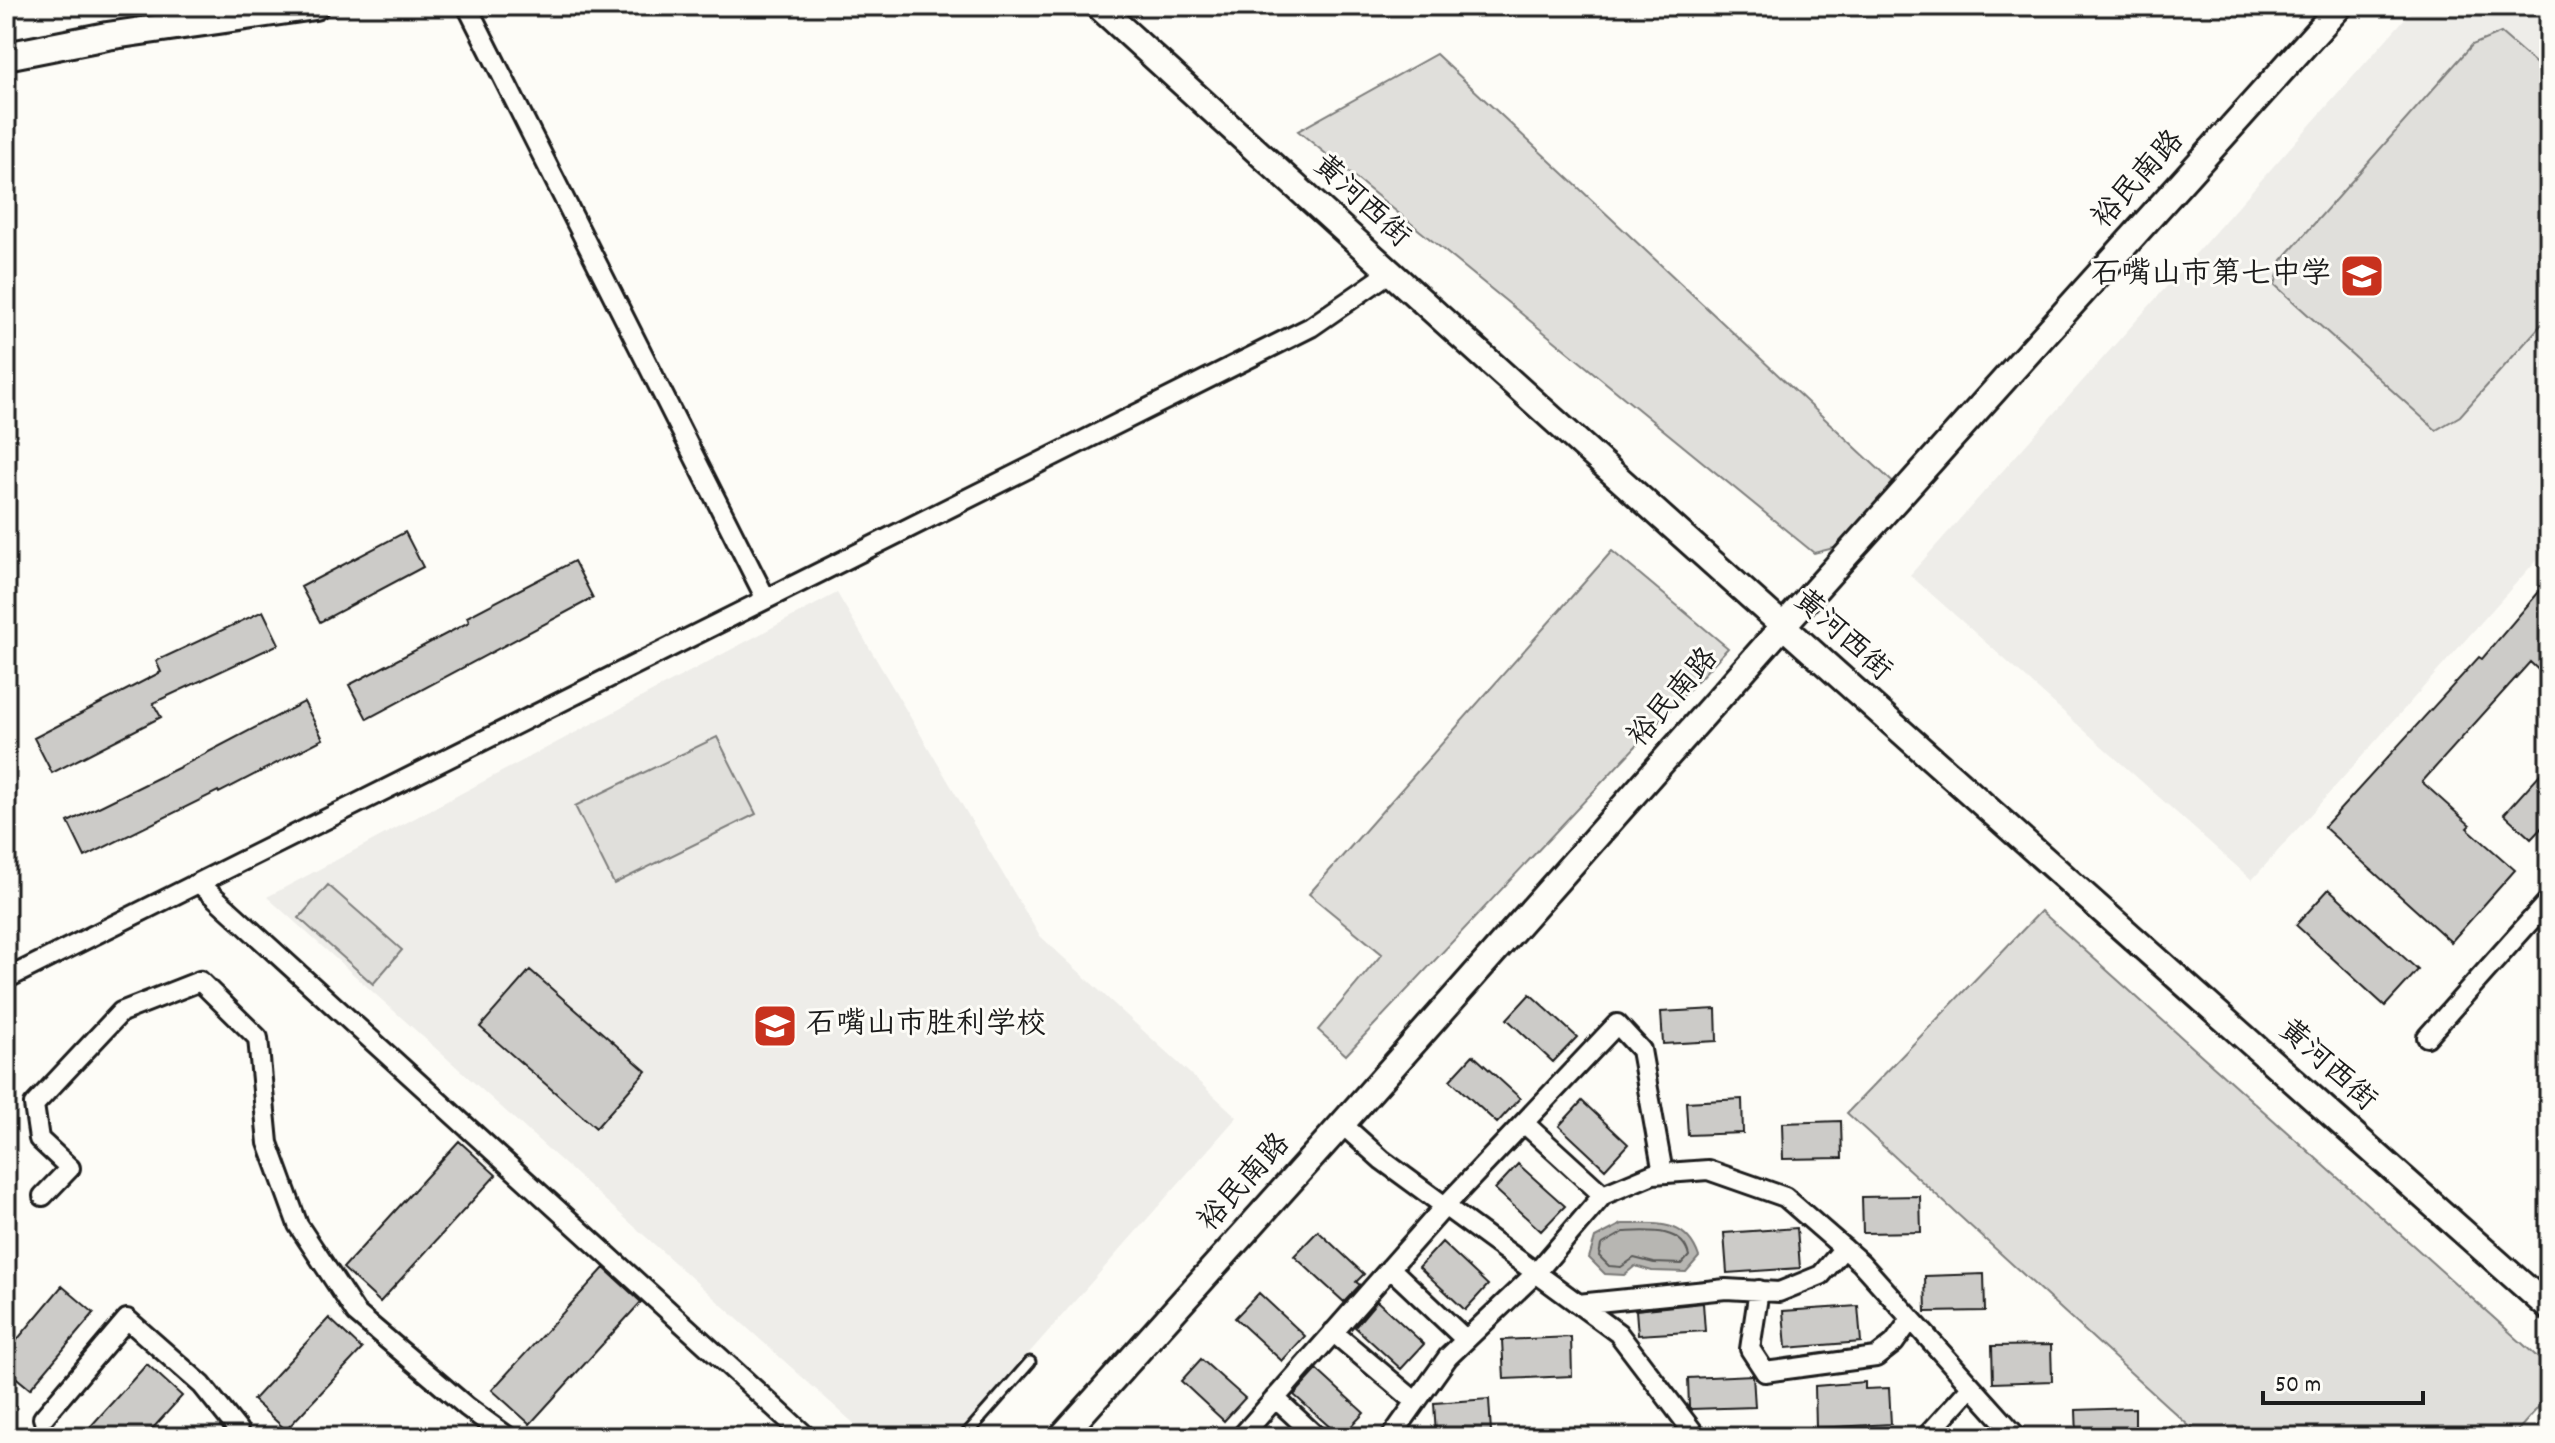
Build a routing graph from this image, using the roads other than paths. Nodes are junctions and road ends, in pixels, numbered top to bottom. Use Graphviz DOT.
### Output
graph roads {
  1 [pos="315,6"];
  2 [pos="467,6"];
  3 [pos="1098,6"];
  4 [pos="2340,6"];
  5 [pos="6,56"];
  6 [pos="1389,273"];
  7 [pos="766,599"];
  8 [pos="1782,627"];
  9 [pos="199,883"];
  10 [pos="2549,900"];
  11 [pos="6,979"];
  12 [pos="2427,1037"];
  13 [pos="1524,1123"];
  14 [pos="1342,1124"];
  15 [pos="1663,1173"];
  16 [pos="1603,1195"];
  17 [pos="43,1196"];
  18 [pos="1445,1206"];
  19 [pos="1844,1248"];
  20 [pos="1390,1268"];
  21 [pos="1536,1273"];
  22 [pos="1759,1290"];
  23 [pos="1578,1304"];
  24 [pos="2549,1308"];
  25 [pos="1911,1319"];
  26 [pos="1333,1332"];
  27 [pos="1466,1340"];
  28 [pos="1030,1362"];
  29 [pos="1971,1387"];
  30 [pos="1275,1398"];
  31 [pos="1416,1402"];
  32 [pos="43,1418"];
  33 [pos="239,1435"];
  34 [pos="508,1437"];
  35 [pos="807,1437"];
  36 [pos="964,1437"];
  37 [pos="1061,1437"];
  38 [pos="1241,1437"];
  39 [pos="1317,1437"];
  40 [pos="1391,1437"];
  41 [pos="1697,1437"];
  42 [pos="1926,1437"];
  43 [pos="2017,1437"];
  1 -- 5 [label="main road"];
  2 -- 7 [label="street"];
  3 -- 6 [label="street, 黄河西街"];
  4 -- 8 [label="street, 裕民南路"];
  6 -- 7 [label="street"];
  6 -- 8 [label="street, 黄河西街"];
  7 -- 9 [label="street"];
  8 -- 14 [label="street, 裕民南路"];
  8 -- 24 [label="street, 黄河西街"];
  9 -- 11 [label="street"];
  9 -- 35 [label="street"];
  10 -- 12 [label="street"];
  13 -- 15 [label="street"];
  13 -- 16 [label="street"];
  13 -- 18 [label="street"];
  14 -- 18 [label="street"];
  14 -- 37 [label="street, 裕民南路"];
  15 -- 16 [label="street"];
  15 -- 19 [label="street"];
  16 -- 21 [label="street"];
  17 -- 34 [label="street"];
  18 -- 20 [label="street"];
  18 -- 21 [label="street"];
  19 -- 22 [label="street"];
  19 -- 25 [label="street"];
  20 -- 26 [label="street"];
  20 -- 27 [label="street"];
  21 -- 23 [label="street"];
  21 -- 27 [label="street"];
  22 -- 23 [label="street"];
  22 -- 25 [label="street"];
  23 -- 41 [label="street"];
  25 -- 29 [label="street"];
  26 -- 30 [label="street"];
  26 -- 31 [label="street"];
  27 -- 31 [label="street"];
  28 -- 36 [label="lane"];
  29 -- 42 [label="street"];
  29 -- 43 [label="street"];
  30 -- 38 [label="street"];
  30 -- 39 [label="street"];
  31 -- 40 [label="street"];
  32 -- 33 [label="street"];
}
